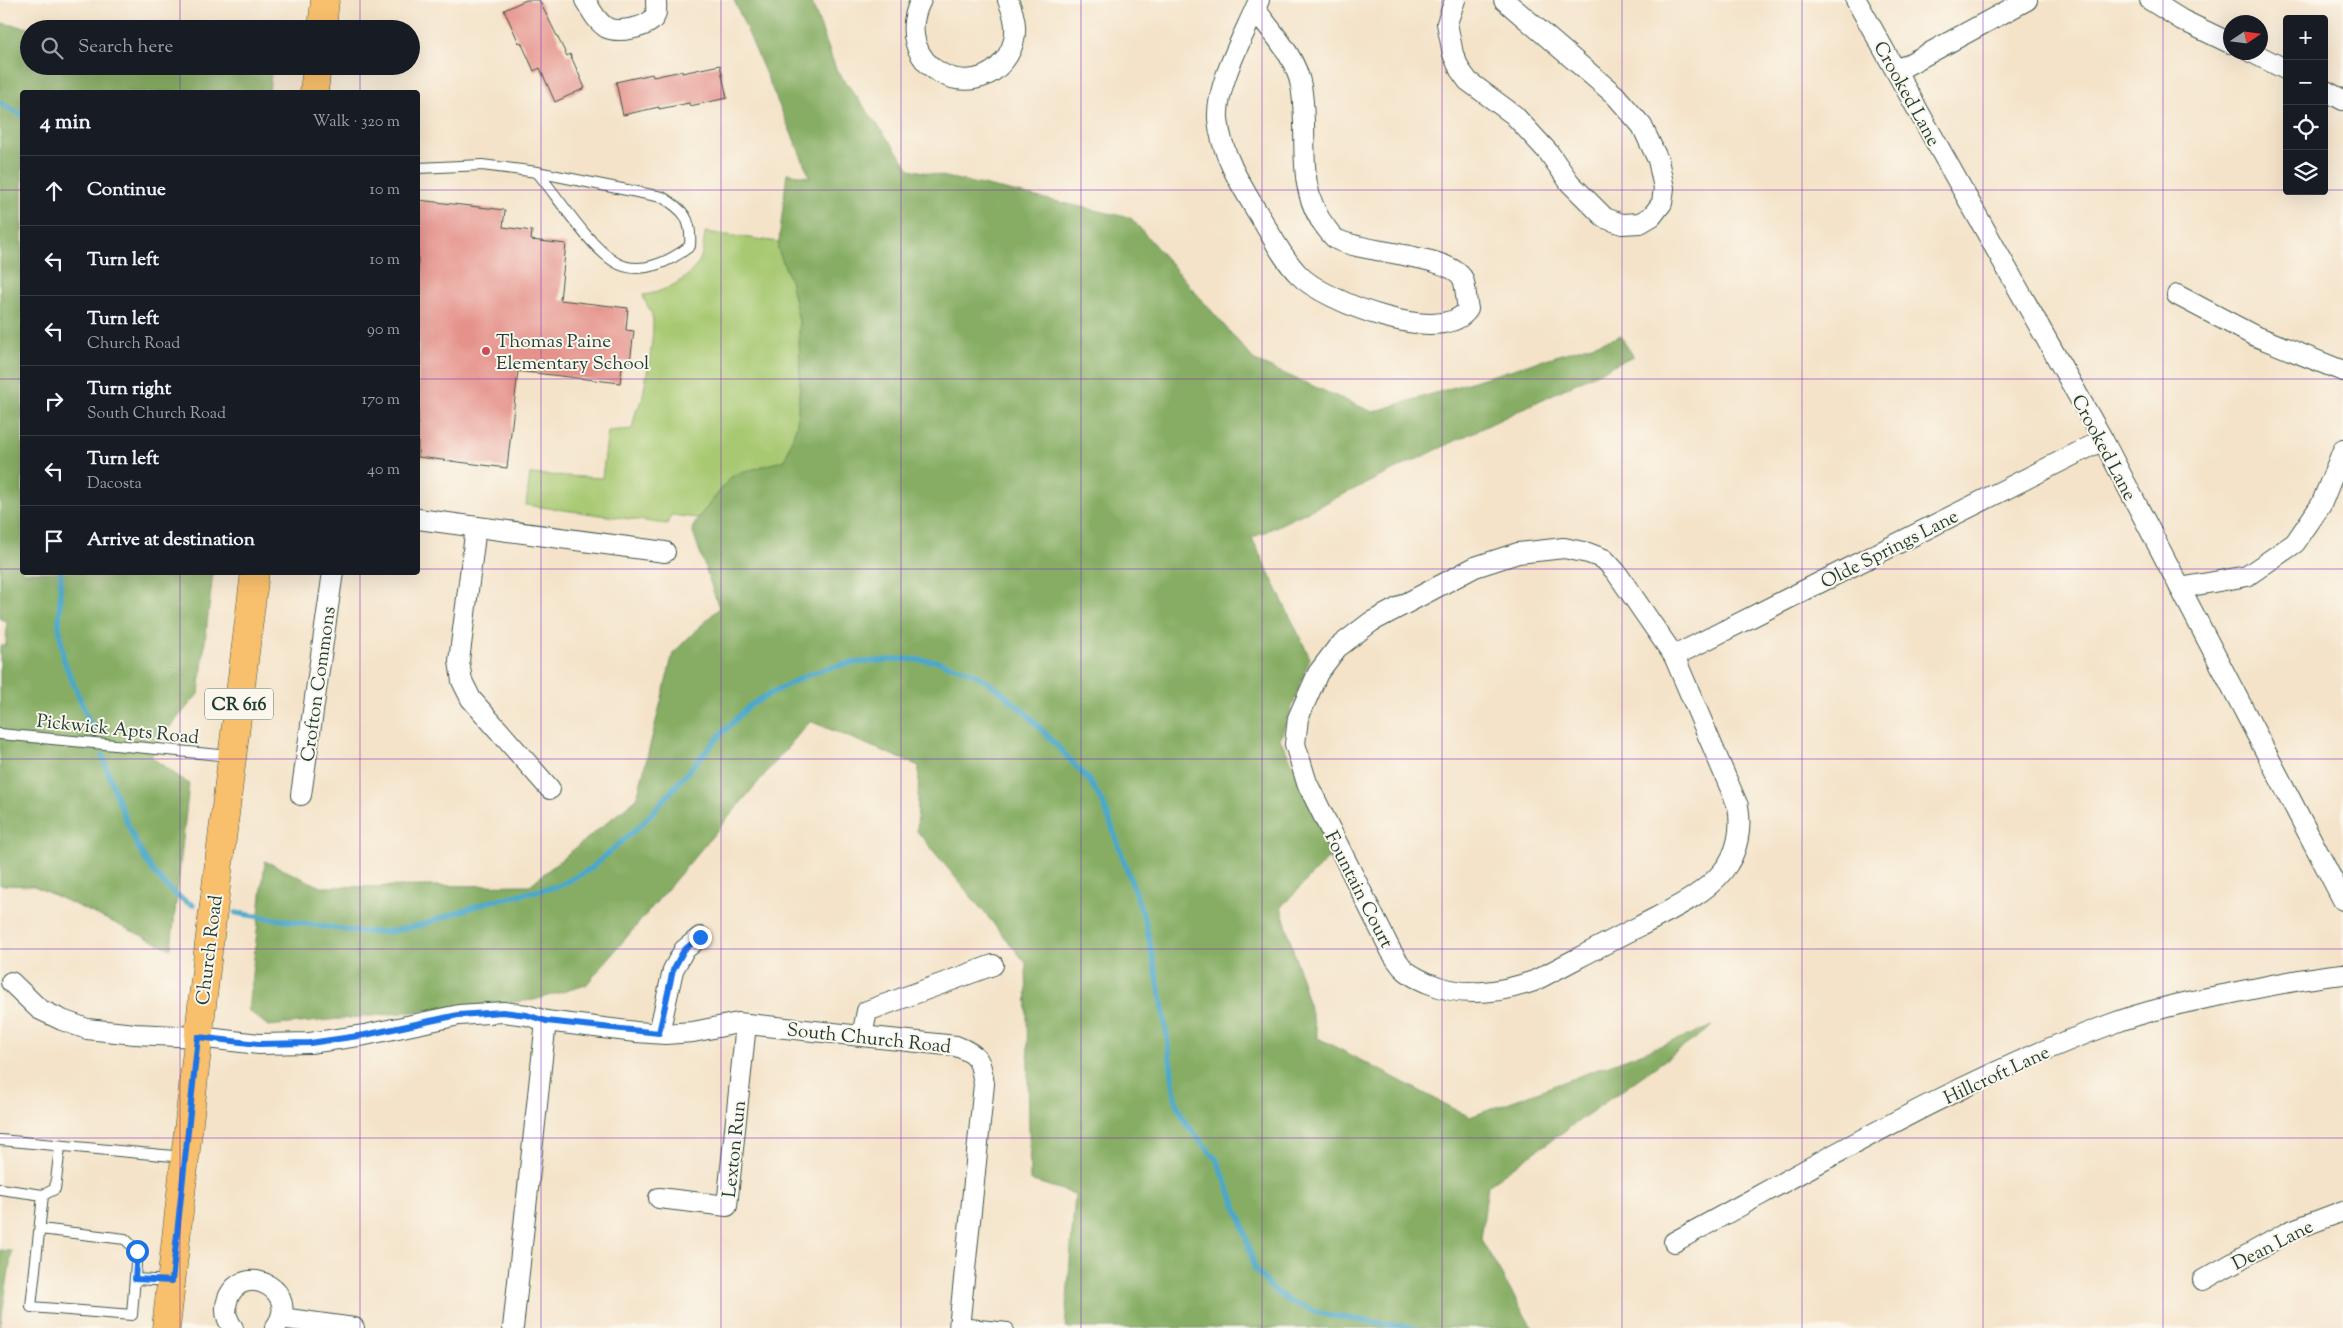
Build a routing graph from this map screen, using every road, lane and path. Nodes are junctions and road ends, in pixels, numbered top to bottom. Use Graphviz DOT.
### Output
graph roads {
  1 [pos="325,0"];
  2 [pos="585,0"];
  3 [pos="656,0"];
  4 [pos="921,0"];
  5 [pos="1008,0"];
  6 [pos="1455,0"];
  7 [pos="1504,0"];
  8 [pos="1856,0"];
  9 [pos="2027,0"];
  10 [pos="2150,0"];
  11 [pos="1257,4"];
  12 [pos="323,20"];
  13 [pos="2223,40"];
  14 [pos="2267,60"];
  15 [pos="2283,68"];
  16 [pos="1896,71"];
  17 [pos="317,75"];
  18 [pos="314,90"];
  19 [pos="2328,92"];
  20 [pos="2343,100"];
  21 [pos="420,168"];
  22 [pos="537,172"];
  23 [pos="2177,295"];
  24 [pos="2343,371"];
  25 [pos="2103,440"];
  26 [pos="2343,450"];
  27 [pos="420,520"];
  28 [pos="476,527"];
  29 [pos="665,552"];
  30 [pos="255,575"];
  31 [pos="333,575"];
  32 [pos="2180,588"];
  33 [pos="1674,656"];
  34 [pos="0,734"];
  35 [pos="232,756"];
  36 [pos="550,789"];
  37 [pos="301,795"];
  38 [pos="2343,900"];
  39 [pos="700,937"];
  40 [pos="993,965"];
  41 [pos="2343,974"];
  42 [pos="12,982"];
  43 [pos="546,1021"];
  44 [pos="746,1024"];
  45 [pos="659,1033"];
  46 [pos="862,1036"];
  47 [pos="198,1037"];
  48 [pos="0,1140"];
  49 [pos="60,1147"];
  50 [pos="185,1157"];
  51 [pos="0,1189"];
  52 [pos="43,1195"];
  53 [pos="659,1198"];
  54 [pos="2343,1210"];
  55 [pos="40,1229"];
  56 [pos="1674,1242"];
  57 [pos="135,1279"];
  58 [pos="2203,1280"];
  59 [pos="172,1281"];
  60 [pos="278,1323"];
  61 [pos="959,1325"];
  62 [pos="166,1328"];
  63 [pos="233,1328"];
  64 [pos="354,1328"];
  65 [pos="513,1328"];
  66 [pos="1008,1328"];
  1 -- 12 [label="main road"];
  2 -- 3 [label="street"];
  4 -- 5 [label="street"];
  6 -- 7 [label="street"];
  8 -- 16 [label="street, Crooked Lane"];
  9 -- 16 [label="street"];
  10 -- 13 [label="street"];
  11 -- 11 [label="street"];
  14 -- 15 [label="street"];
  16 -- 25 [label="street, Crooked Lane"];
  17 -- 18 [label="main road"];
  19 -- 20 [label="street"];
  21 -- 22 [label="lane"];
  22 -- 22 [label="lane"];
  23 -- 24 [label="street"];
  25 -- 32 [label="street, Crooked Lane"];
  25 -- 33 [label="street, Olde Springs Lane"];
  26 -- 32 [label="street"];
  27 -- 28 [label="street"];
  28 -- 29 [label="street"];
  28 -- 36 [label="street"];
  30 -- 35 [label="main road, Church Road / CR 616"];
  31 -- 37 [label="street, Crofton Commons"];
  32 -- 38 [label="street, Crooked Lane"];
  33 -- 33 [label="street, Fountain Court"];
  34 -- 35 [label="lane, Pickwick Apts Road"];
  35 -- 47 [label="main road, Church Road / CR 616"];
  39 -- 45 [label="street"];
  40 -- 46 [label="street"];
  41 -- 56 [label="street, Hillcroft Lane"];
  42 -- 47 [label="street, South Church Road"];
  43 -- 45 [label="street, South Church Road"];
  43 -- 47 [label="street, South Church Road"];
  43 -- 65 [label="street"];
  44 -- 45 [label="street, South Church Road"];
  44 -- 46 [label="street, South Church Road"];
  44 -- 53 [label="street, Lexton Run"];
  46 -- 61 [label="street, South Church Road"];
  47 -- 50 [label="main road, Church Road / CR 616"];
  48 -- 49 [label="lane"];
  49 -- 50 [label="lane"];
  49 -- 52 [label="lane"];
  50 -- 59 [label="main road, Church Road / CR 616"];
  51 -- 52 [label="lane"];
  52 -- 55 [label="lane"];
  54 -- 58 [label="street, Dean Lane"];
  55 -- 57 [label="lane"];
  55 -- 57 [label="lane"];
  57 -- 59 [label="lane"];
  59 -- 62 [label="main road, Church Road / CR 616"];
  60 -- 63 [label="street"];
  60 -- 64 [label="street"];
  61 -- 66 [label="lane"];
}
